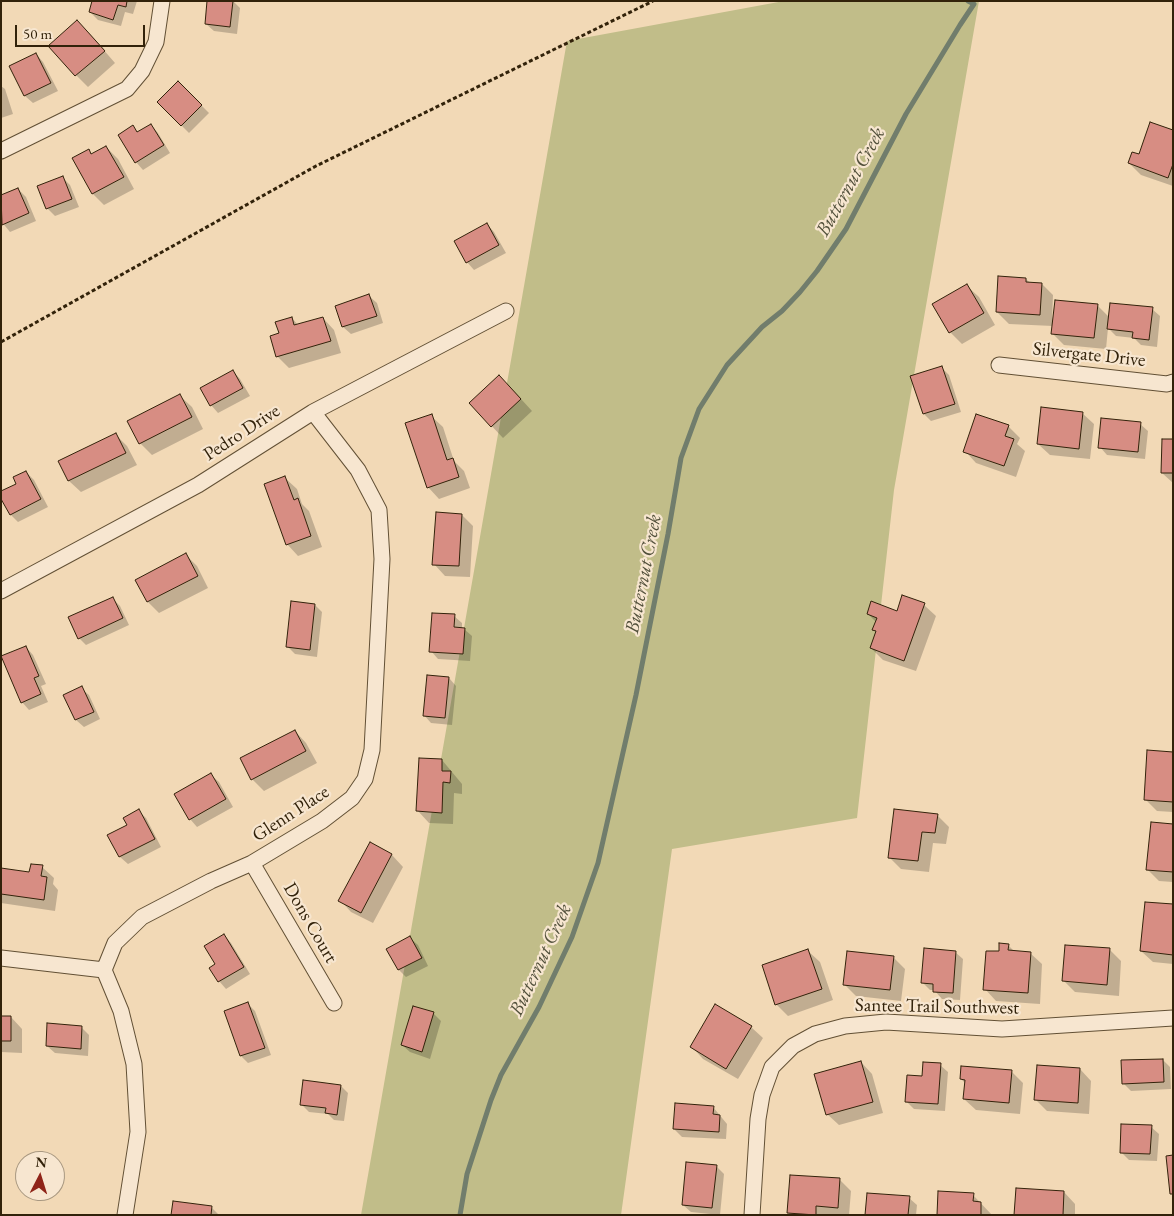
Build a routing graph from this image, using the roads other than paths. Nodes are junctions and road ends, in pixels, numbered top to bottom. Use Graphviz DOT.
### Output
graph roads {
  1 [pos="162,1"];
  2 [pos="1,151"];
  3 [pos="506,312"];
  4 [pos="999,365"];
  5 [pos="1173,382"];
  6 [pos="313,412"];
  7 [pos="1,591"];
  8 [pos="252,863"];
  9 [pos="1,958"];
  10 [pos="104,970"];
  11 [pos="334,1003"];
  12 [pos="1173,1018"];
  13 [pos="125,1215"];
  14 [pos="752,1215"];
  1 -- 2 [label="street"];
  3 -- 6 [label="street, Pedro Drive"];
  4 -- 5 [label="street, Silvergate Drive"];
  6 -- 7 [label="street, Pedro Drive"];
  6 -- 8 [label="street, Glenn Place"];
  8 -- 10 [label="street, Glenn Place"];
  8 -- 11 [label="street, Dons Court"];
  9 -- 10 [label="street"];
  10 -- 13 [label="street"];
  12 -- 14 [label="street, Santee Trail Southwest"];
}
